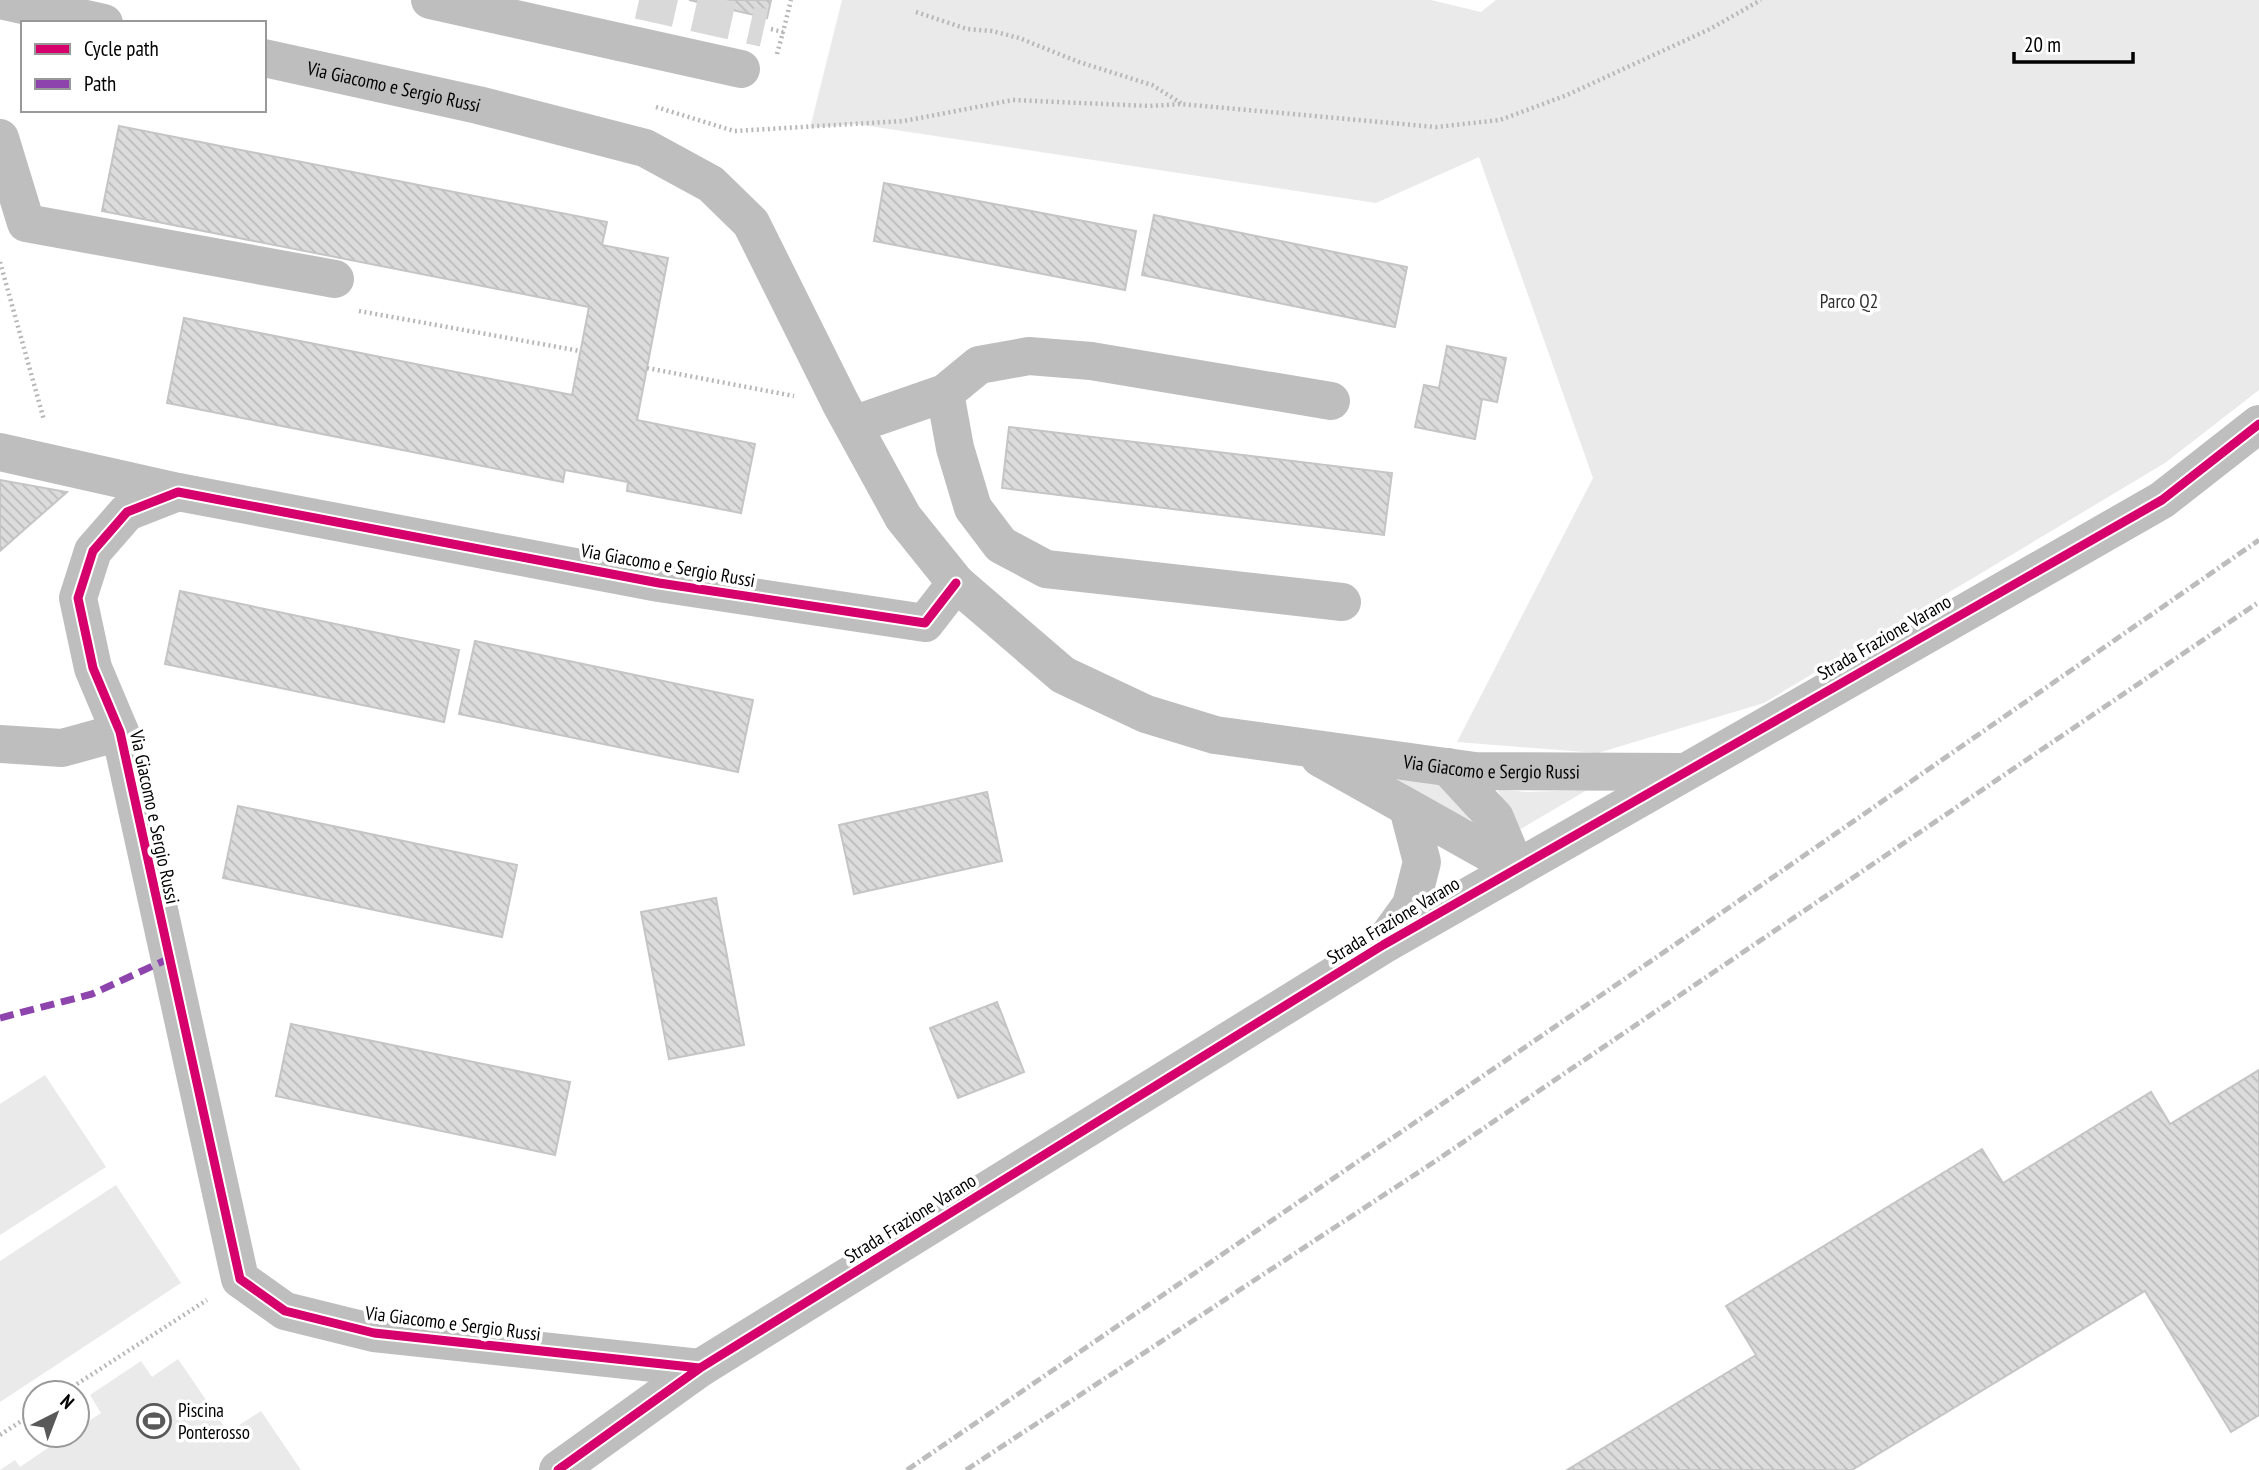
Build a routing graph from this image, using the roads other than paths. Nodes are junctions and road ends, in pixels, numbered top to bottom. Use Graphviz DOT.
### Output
graph roads {
  1 [pos="0,0"];
  2 [pos="429,0"];
  3 [pos="95,21"];
  4 [pos="266,58"];
  5 [pos="741,69"];
  6 [pos="0,138"];
  7 [pos="335,279"];
  8 [pos="945,393"];
  9 [pos="1331,401"];
  10 [pos="847,415"];
  11 [pos="2259,424"];
  12 [pos="0,452"];
  13 [pos="178,492"];
  14 [pos="956,583"];
  15 [pos="1342,602"];
  16 [pos="120,732"];
  17 [pos="0,744"];
  18 [pos="1303,748"];
  19 [pos="1448,767"];
  20 [pos="1683,772"];
  21 [pos="1408,808"];
  22 [pos="1516,869"];
  23 [pos="1383,945"];
  24 [pos="700,1368"];
  25 [pos="558,1470"];
  1 -- 3 [label="street"];
  2 -- 5 [label="street"];
  4 -- 10 [label="street, Via Giacomo e Sergio Russi"];
  6 -- 7 [label="street"];
  8 -- 9 [label="street"];
  8 -- 10 [label="street"];
  8 -- 15 [label="street"];
  10 -- 14 [label="street, Via Giacomo e Sergio Russi"];
  11 -- 20 [label="street, Strada Frazione Varano"];
  12 -- 13 [label="street"];
  13 -- 14 [label="street, Via Giacomo e Sergio Russi"];
  13 -- 16 [label="street, Via Giacomo e Sergio Russi"];
  14 -- 18 [label="street, Via Giacomo e Sergio Russi"];
  16 -- 17 [label="street"];
  16 -- 24 [label="street, Via Giacomo e Sergio Russi"];
  18 -- 19 [label="street, Via Giacomo e Sergio Russi"];
  18 -- 21 [label="street, Via Giacomo e Sergio Russi"];
  19 -- 20 [label="street, Via Giacomo e Sergio Russi"];
  19 -- 22 [label="street"];
  20 -- 22 [label="street, Strada Frazione Varano"];
  21 -- 22 [label="street, Via Giacomo e Sergio Russi"];
  21 -- 23 [label="street"];
  22 -- 23 [label="street, Strada Frazione Varano"];
  23 -- 24 [label="street, Strada Frazione Varano"];
  24 -- 25 [label="street, Strada Frazione Varano"];
}
